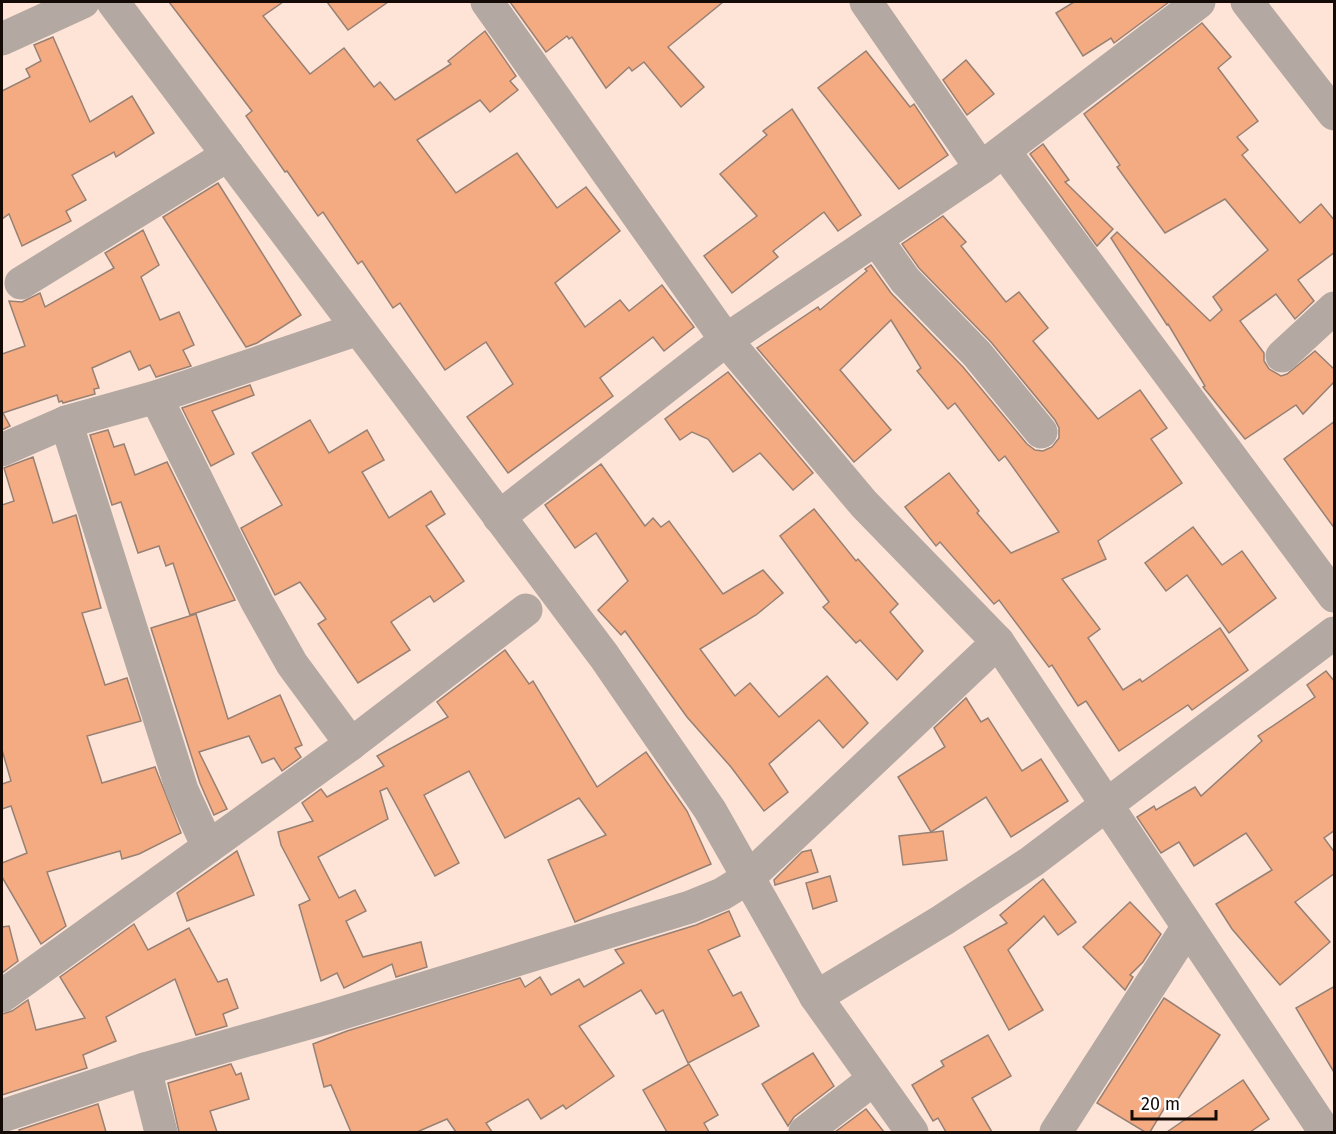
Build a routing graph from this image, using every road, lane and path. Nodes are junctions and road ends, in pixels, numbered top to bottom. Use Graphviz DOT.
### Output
graph roads {
  1 [pos="83,2"];
  2 [pos="112,2"];
  3 [pos="487,2"];
  4 [pos="866,2"];
  5 [pos="1199,2"];
  6 [pos="1247,2"];
  7 [pos="2,39"];
  8 [pos="1335,114"];
  9 [pos="228,155"];
  10 [pos="993,159"];
  11 [pos="876,239"];
  12 [pos="21,283"];
  13 [pos="1335,308"];
  14 [pos="358,329"];
  15 [pos="726,340"];
  16 [pos="1282,356"];
  17 [pos="156,397"];
  18 [pos="66,422"];
  19 [pos="1041,432"];
  20 [pos="2,450"];
  21 [pos="499,517"];
  22 [pos="1335,596"];
  23 [pos="526,610"];
  24 [pos="1335,633"];
  25 [pos="998,642"];
  26 [pos="351,744"];
  27 [pos="1105,806"];
  28 [pos="208,847"];
  29 [pos="748,878"];
  30 [pos="1187,928"];
  31 [pos="2,996"];
  32 [pos="816,997"];
  33 [pos="145,1069"];
  34 [pos="874,1079"];
  35 [pos="2,1114"];
  36 [pos="161,1132"];
  37 [pos="805,1132"];
  38 [pos="912,1132"];
  39 [pos="1056,1132"];
  40 [pos="1325,1132"];
  1 -- 7 [label="street"];
  2 -- 9 [label="street"];
  3 -- 15 [label="street"];
  4 -- 10 [label="street"];
  5 -- 10 [label="street"];
  6 -- 8 [label="street"];
  9 -- 12 [label="street"];
  9 -- 14 [label="street"];
  10 -- 11 [label="street"];
  10 -- 22 [label="street"];
  11 -- 15 [label="street"];
  11 -- 19 [label="street"];
  13 -- 16 [label="street"];
  14 -- 17 [label="street"];
  14 -- 21 [label="street"];
  15 -- 21 [label="street"];
  15 -- 25 [label="street"];
  17 -- 18 [label="street"];
  17 -- 26 [label="street"];
  18 -- 20 [label="street"];
  18 -- 28 [label="street"];
  21 -- 29 [label="street"];
  23 -- 26 [label="street"];
  24 -- 27 [label="street"];
  25 -- 27 [label="street"];
  25 -- 29 [label="street"];
  26 -- 28 [label="street"];
  27 -- 30 [label="street"];
  27 -- 32 [label="street"];
  28 -- 31 [label="street"];
  29 -- 32 [label="street"];
  29 -- 33 [label="street"];
  30 -- 39 [label="street"];
  30 -- 40 [label="street"];
  32 -- 34 [label="street"];
  33 -- 35 [label="street"];
  33 -- 36 [label="street"];
  34 -- 37 [label="street"];
  34 -- 38 [label="street"];
}
